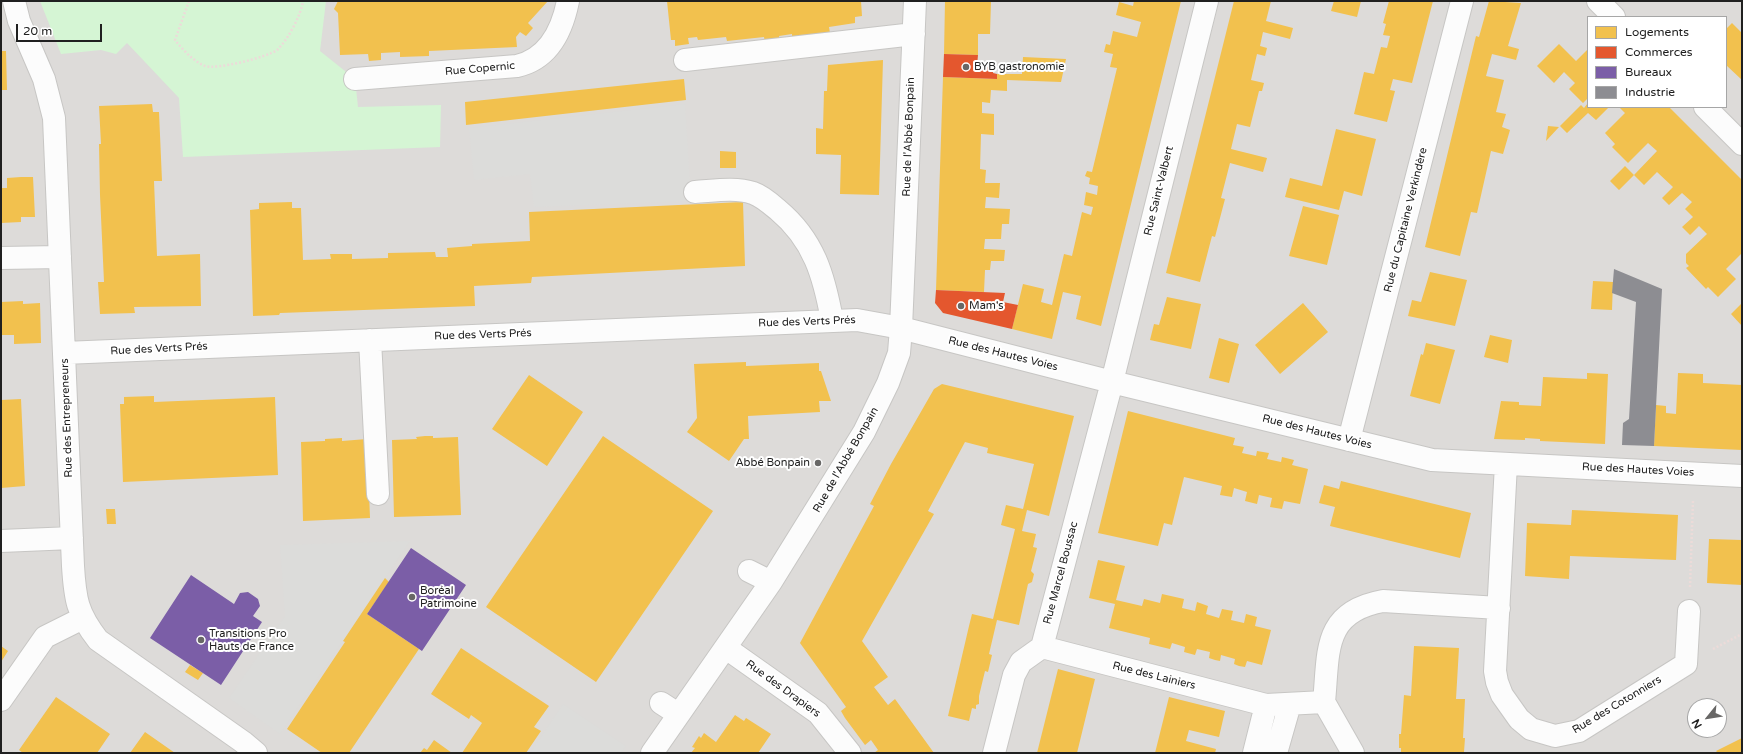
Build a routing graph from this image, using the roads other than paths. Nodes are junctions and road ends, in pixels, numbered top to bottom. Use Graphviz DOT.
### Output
graph roads {
  1 [pos="568,1"];
  2 [pos="915,1"];
  3 [pos="1207,1"];
  4 [pos="1462,1"];
  5 [pos="1598,1"];
  6 [pos="10,3"];
  7 [pos="1613,16"];
  8 [pos="914,34"];
  9 [pos="685,60"];
  10 [pos="355,79"];
  11 [pos="1706,108"];
  12 [pos="1742,144"];
  13 [pos="695,192"];
  14 [pos="60,256"];
  15 [pos="1,258"];
  16 [pos="832,320"];
  17 [pos="901,328"];
  18 [pos="370,340"];
  19 [pos="64,353"];
  20 [pos="1112,382"];
  21 [pos="1349,440"];
  22 [pos="1506,464"];
  23 [pos="1742,476"];
  24 [pos="378,494"];
  25 [pos="72,538"];
  26 [pos="1,541"];
  27 [pos="749,571"];
  28 [pos="771,582"];
  29 [pos="1499,608"];
  30 [pos="1688,611"];
  31 [pos="83,618"];
  32 [pos="1042,647"];
  33 [pos="726,648"];
  34 [pos="1,700"];
  35 [pos="1324,702"];
  36 [pos="1290,704"];
  37 [pos="1266,705"];
  38 [pos="256,753"];
  39 [pos="652,753"];
  40 [pos="850,753"];
  41 [pos="994,753"];
  42 [pos="1254,753"];
  43 [pos="1276,753"];
  44 [pos="1353,753"];
  1 -- 10 [label="street, Rue Copernic"];
  2 -- 8 [label="street, Rue de l'Abbé Bonpain"];
  3 -- 20 [label="street, Rue Saint-Valbert"];
  4 -- 21 [label="street, Rue du Capitaine Verkindère"];
  5 -- 7 [label="street"];
  6 -- 14 [label="street, Rue des Entrepreneurs"];
  8 -- 9 [label="street"];
  8 -- 17 [label="street, Rue de l'Abbé Bonpain"];
  11 -- 12 [label="street"];
  13 -- 16 [label="street"];
  14 -- 15 [label="street"];
  14 -- 19 [label="street, Rue des Entrepreneurs"];
  16 -- 17 [label="street, Rue des Verts Prés"];
  16 -- 18 [label="street, Rue des Verts Prés"];
  17 -- 20 [label="street, Rue des Hautes Voies"];
  17 -- 28 [label="street, Rue de l'Abbé Bonpain"];
  18 -- 19 [label="street, Rue des Verts Prés"];
  18 -- 24 [label="street"];
  19 -- 25 [label="street, Rue des Entrepreneurs"];
  20 -- 21 [label="street, Rue des Hautes Voies"];
  20 -- 32 [label="street, Rue Marcel Boussac"];
  21 -- 22 [label="street, Rue des Hautes Voies"];
  22 -- 23 [label="street, Rue des Hautes Voies"];
  22 -- 29 [label="street, Rue des Cotonniers"];
  25 -- 26 [label="street"];
  25 -- 31 [label="street, Rue des Entrepreneurs"];
  27 -- 28 [label="street"];
  28 -- 33 [label="street, Rue de l'Abbé Bonpain"];
  29 -- 30 [label="street, Rue des Cotonniers"];
  29 -- 35 [label="street"];
  31 -- 34 [label="street"];
  31 -- 38 [label="street, Rue des Entrepreneurs"];
  32 -- 37 [label="street, Rue des Lainiers"];
  32 -- 41 [label="street"];
  33 -- 39 [label="street, Rue de l'Abbé Bonpain"];
  33 -- 40 [label="street, Rue des Drapiers"];
  35 -- 36 [label="street, Rue des Lainiers"];
  35 -- 44 [label="street"];
  36 -- 37 [label="street, Rue des Lainiers"];
  36 -- 43 [label="street"];
  37 -- 42 [label="street"];
}
